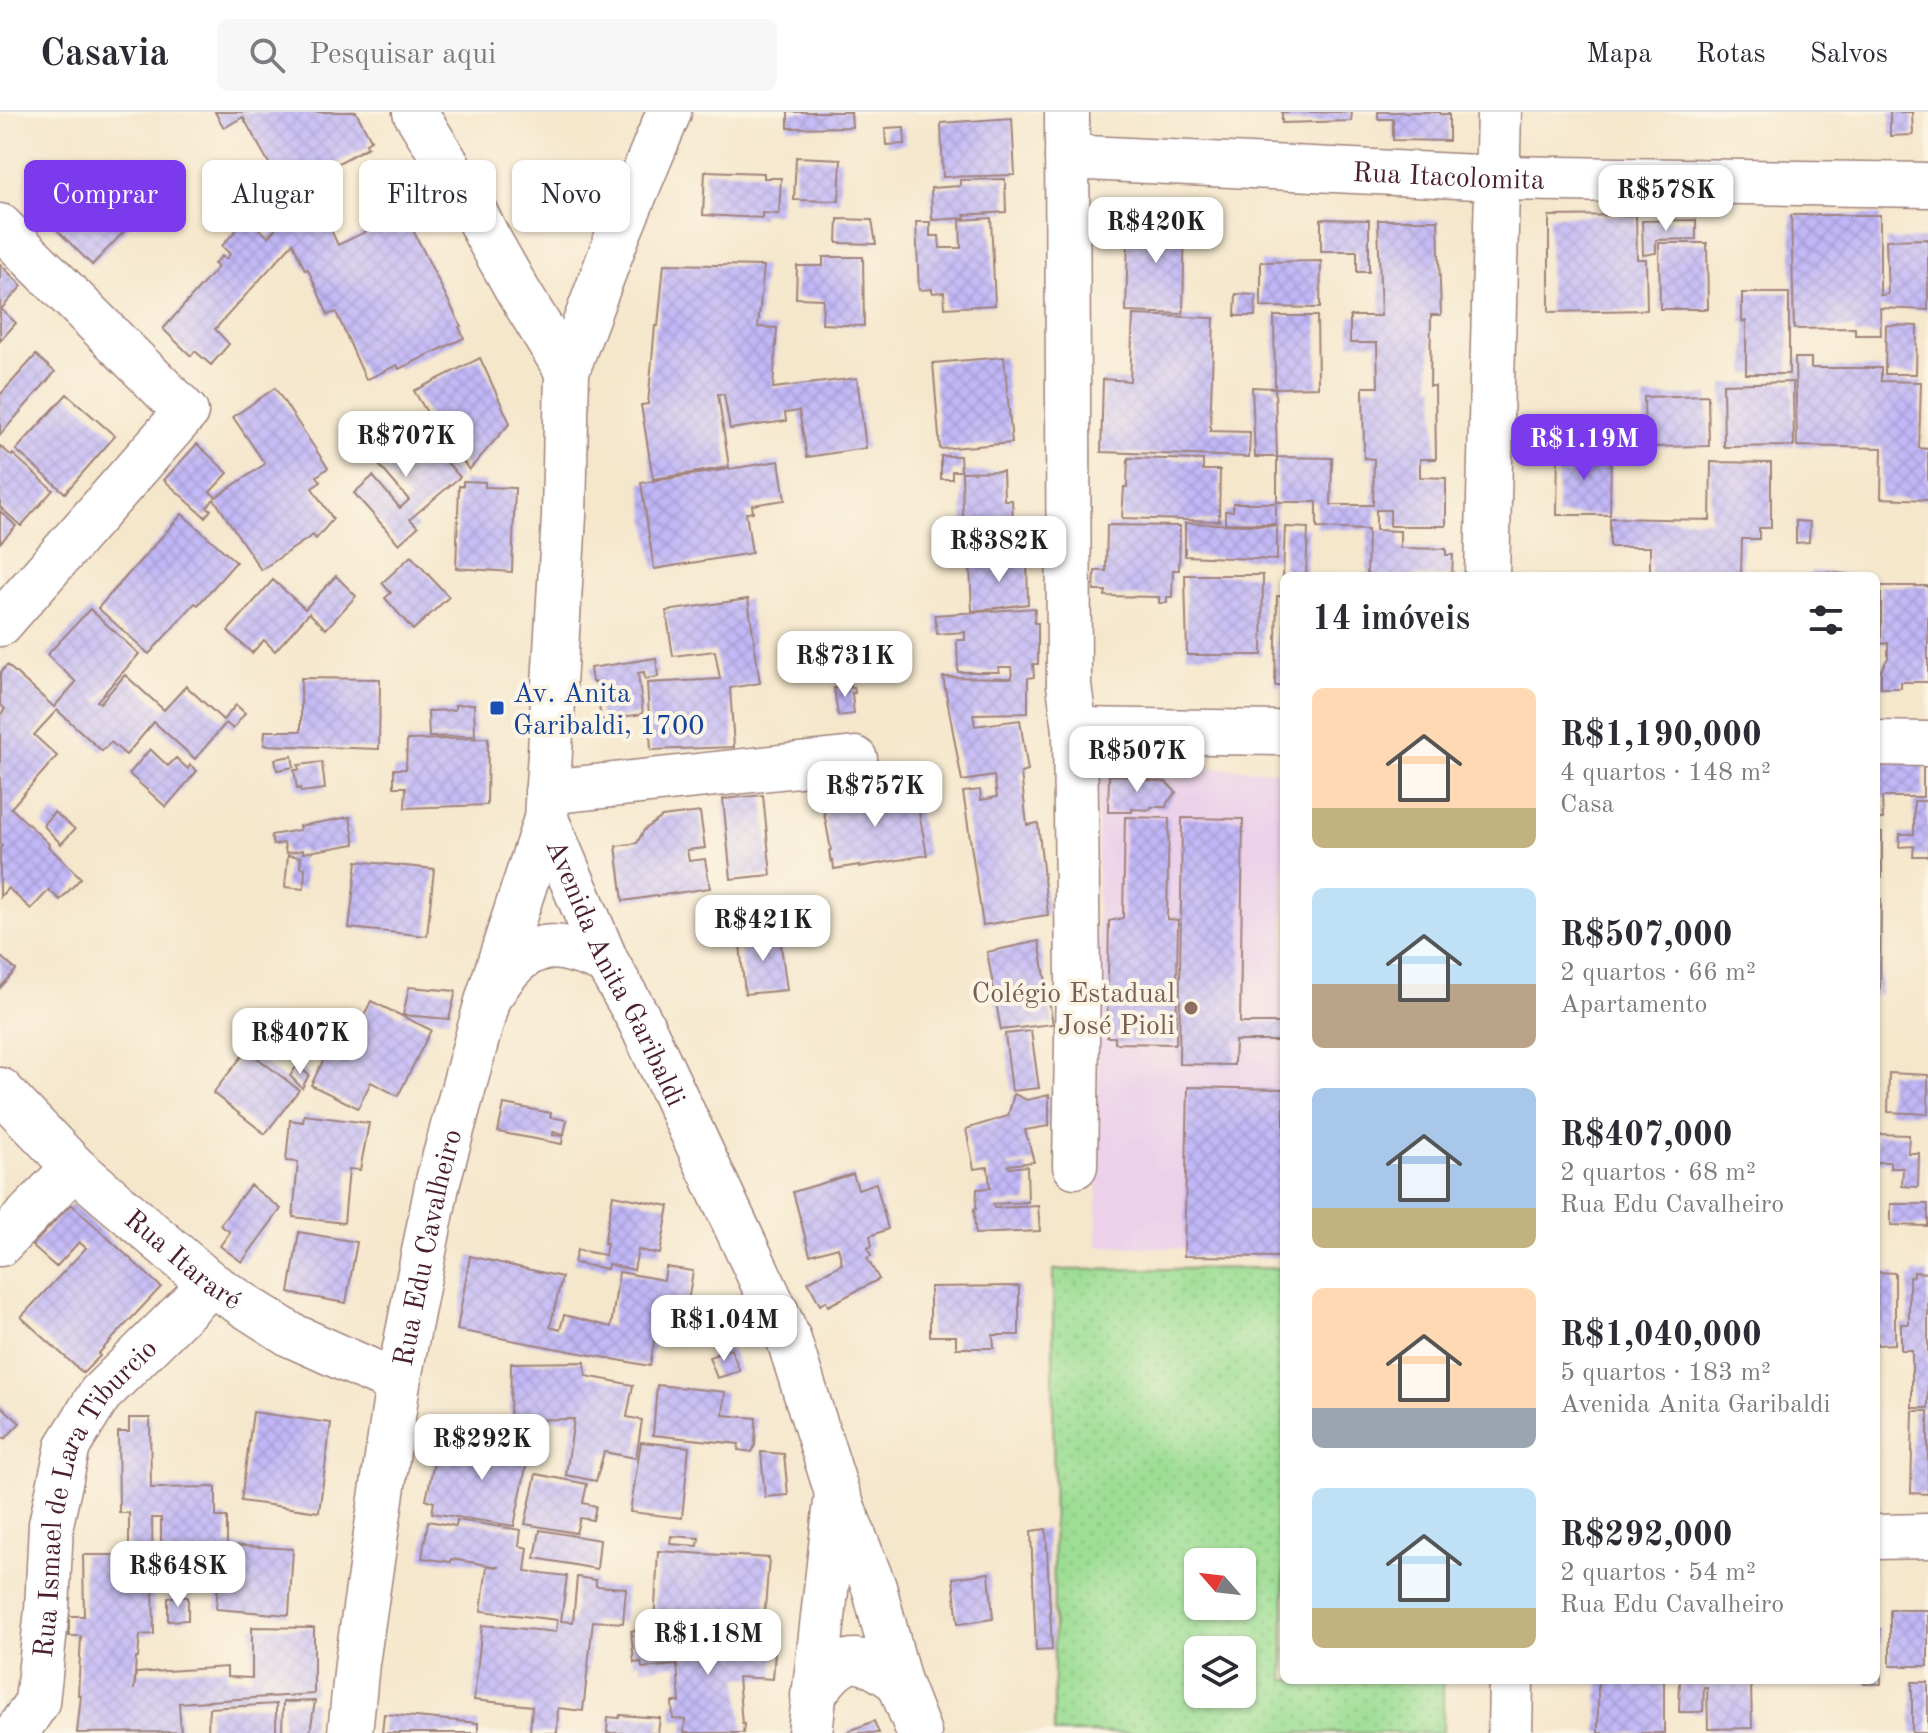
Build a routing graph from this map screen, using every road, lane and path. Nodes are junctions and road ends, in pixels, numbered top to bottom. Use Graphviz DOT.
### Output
graph roads {
  1 [pos="415,112"];
  2 [pos="669,112"];
  3 [pos="1067,112"];
  4 [pos="1499,112"];
  5 [pos="1067,157"];
  6 [pos="1498,178"];
  7 [pos="1928,185"];
  8 [pos="0,226"];
  9 [pos="487,236"];
  10 [pos="617,237"];
  11 [pos="567,371"];
  12 [pos="1487,572"];
  13 [pos="0,624"];
  14 [pos="1075,730"];
  15 [pos="1280,733"];
  16 [pos="1880,743"];
  17 [pos="1928,744"];
  18 [pos="855,759"];
  19 [pos="547,805"];
  20 [pos="607,963"];
  21 [pos="488,998"];
  22 [pos="0,1090"];
  23 [pos="1075,1166"];
  24 [pos="74,1167"];
  25 [pos="0,1244"];
  26 [pos="211,1284"];
  27 [pos="398,1383"];
  28 [pos="837,1493"];
  29 [pos="1928,1536"];
  30 [pos="1880,1537"];
  31 [pos="899,1682"];
  32 [pos="1511,1684"];
  33 [pos="812,1714"];
  34 [pos="16,1733"];
  35 [pos="350,1733"];
  36 [pos="919,1733"];
  37 [pos="1510,1733"];
  1 -- 9 [label="street"];
  2 -- 10 [label="street"];
  3 -- 5 [label="street"];
  4 -- 6 [label="street"];
  5 -- 6 [label="street, Rua Itacolomita"];
  5 -- 14 [label="street"];
  6 -- 7 [label="street, Rua Itacolomita"];
  6 -- 12 [label="street"];
  8 -- 13 [label="street"];
  9 -- 10 [label="street"];
  9 -- 11 [label="street"];
  10 -- 11 [label="street"];
  11 -- 19 [label="street, Avenida Anita Garibaldi"];
  14 -- 15 [label="street"];
  14 -- 23 [label="street"];
  16 -- 17 [label="street"];
  18 -- 19 [label="street"];
  19 -- 20 [label="street, Avenida Anita Garibaldi"];
  19 -- 21 [label="street, Rua Edu Cavalheiro"];
  20 -- 21 [label="street"];
  20 -- 28 [label="street, Avenida Anita Garibaldi"];
  21 -- 27 [label="street, Rua Edu Cavalheiro"];
  22 -- 24 [label="street, Rua Itararé"];
  24 -- 25 [label="street"];
  24 -- 26 [label="street, Rua Itararé"];
  26 -- 27 [label="street, Rua Itararé"];
  26 -- 34 [label="street, Rua Ismael de Lara Tiburcio"];
  27 -- 35 [label="street, Rua Edu Cavalheiro"];
  28 -- 31 [label="street, Avenida Anita Garibaldi"];
  28 -- 33 [label="street"];
  29 -- 30 [label="street"];
  31 -- 33 [label="street"];
  31 -- 36 [label="street, Avenida Anita Garibaldi"];
  32 -- 37 [label="street"];
}
